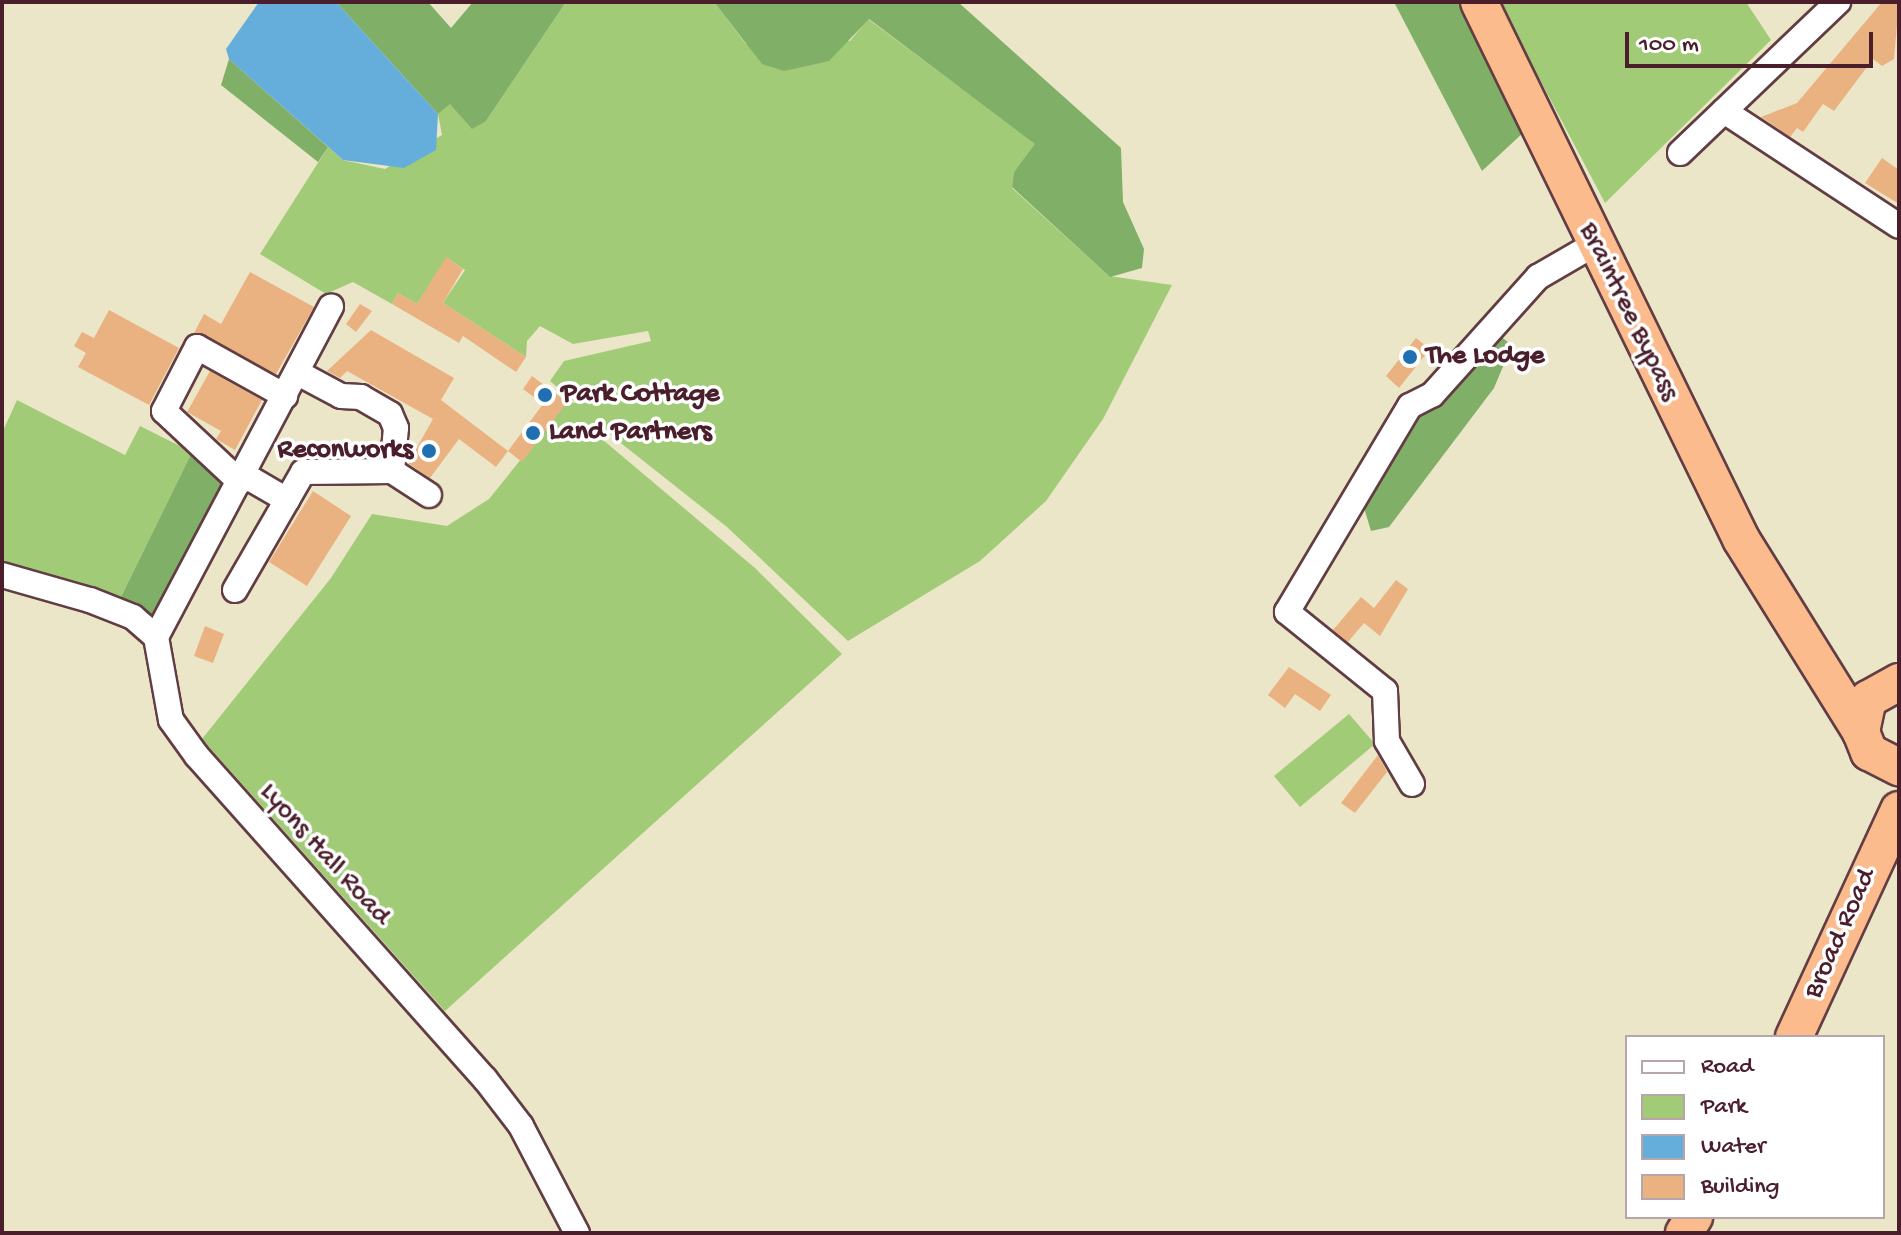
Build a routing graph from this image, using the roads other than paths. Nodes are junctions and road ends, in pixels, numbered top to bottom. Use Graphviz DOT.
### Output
graph roads {
  1 [pos="1479,2"];
  2 [pos="1838,2"];
  3 [pos="1724,111"];
  4 [pos="1680,153"];
  5 [pos="1899,226"];
  6 [pos="1595,244"];
  7 [pos="331,306"];
  8 [pos="298,373"];
  9 [pos="285,396"];
  10 [pos="392,471"];
  11 [pos="242,478"];
  12 [pos="429,495"];
  13 [pos="287,500"];
  14 [pos="2,575"];
  15 [pos="235,590"];
  16 [pos="1791,615"];
  17 [pos="156,637"];
  18 [pos="1890,684"];
  19 [pos="1880,753"];
  20 [pos="1412,784"];
  21 [pos="1892,820"];
  22 [pos="1795,1035"];
  23 [pos="577,1233"];
  1 -- 6 [label="highway, Braintree Bypass"];
  2 -- 3 [label="street"];
  3 -- 4 [label="street"];
  3 -- 5 [label="street"];
  6 -- 16 [label="highway, Braintree Bypass"];
  6 -- 20 [label="street"];
  7 -- 8 [label="street"];
  8 -- 9 [label="street"];
  8 -- 10 [label="street"];
  9 -- 11 [label="street"];
  9 -- 11 [label="street"];
  10 -- 12 [label="street"];
  10 -- 13 [label="street"];
  11 -- 13 [label="street"];
  11 -- 17 [label="street"];
  13 -- 15 [label="street"];
  14 -- 17 [label="street"];
  16 -- 18 [label="highway, Braintree Bypass"];
  16 -- 19 [label="highway, Braintree Bypass"];
  17 -- 23 [label="street, Lyons Hall Road"];
  18 -- 19 [label="highway, Broad Road"];
  19 -- 21 [label="highway, Broad Road"];
  21 -- 22 [label="highway, Broad Road"];
}
